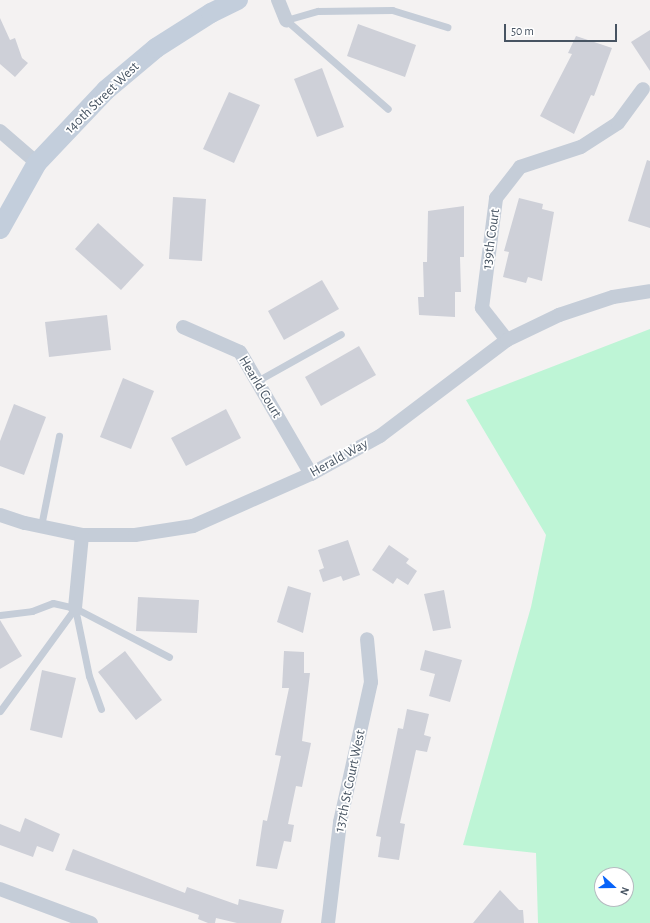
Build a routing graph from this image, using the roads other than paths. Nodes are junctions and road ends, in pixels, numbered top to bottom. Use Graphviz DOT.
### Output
graph roads {
  1 [pos="238,0"];
  2 [pos="278,0"];
  3 [pos="286,20"];
  4 [pos="448,27"];
  5 [pos="643,89"];
  6 [pos="388,109"];
  7 [pos="0,131"];
  8 [pos="37,163"];
  9 [pos="0,229"];
  10 [pos="650,291"];
  11 [pos="183,327"];
  12 [pos="340,334"];
  13 [pos="507,340"];
  14 [pos="257,381"];
  15 [pos="59,436"];
  16 [pos="311,474"];
  17 [pos="0,515"];
  18 [pos="41,526"];
  19 [pos="82,534"];
  20 [pos="75,608"];
  21 [pos="0,615"];
  22 [pos="367,639"];
  23 [pos="169,657"];
  24 [pos="101,709"];
  25 [pos="0,712"];
  26 [pos="0,889"];
  27 [pos="91,923"];
  28 [pos="328,923"];
  1 -- 8 [label="street, 140th Street West"];
  2 -- 3 [label="street"];
  3 -- 4 [label="lane"];
  3 -- 6 [label="lane"];
  5 -- 13 [label="street, 139th Court"];
  7 -- 8 [label="street"];
  8 -- 9 [label="street, 140th Street West"];
  10 -- 13 [label="street, Herald Way"];
  11 -- 14 [label="street, Hearld Court"];
  12 -- 14 [label="lane"];
  13 -- 16 [label="street, Herald Way"];
  14 -- 16 [label="street, Hearld Court"];
  15 -- 18 [label="lane"];
  16 -- 19 [label="street, Herald Way"];
  17 -- 18 [label="street, Herald Way"];
  18 -- 19 [label="street, Herald Way"];
  19 -- 20 [label="street"];
  20 -- 21 [label="lane"];
  20 -- 23 [label="lane"];
  20 -- 24 [label="lane"];
  20 -- 25 [label="lane"];
  22 -- 28 [label="street, 137th St Court West"];
  26 -- 27 [label="street"];
}
